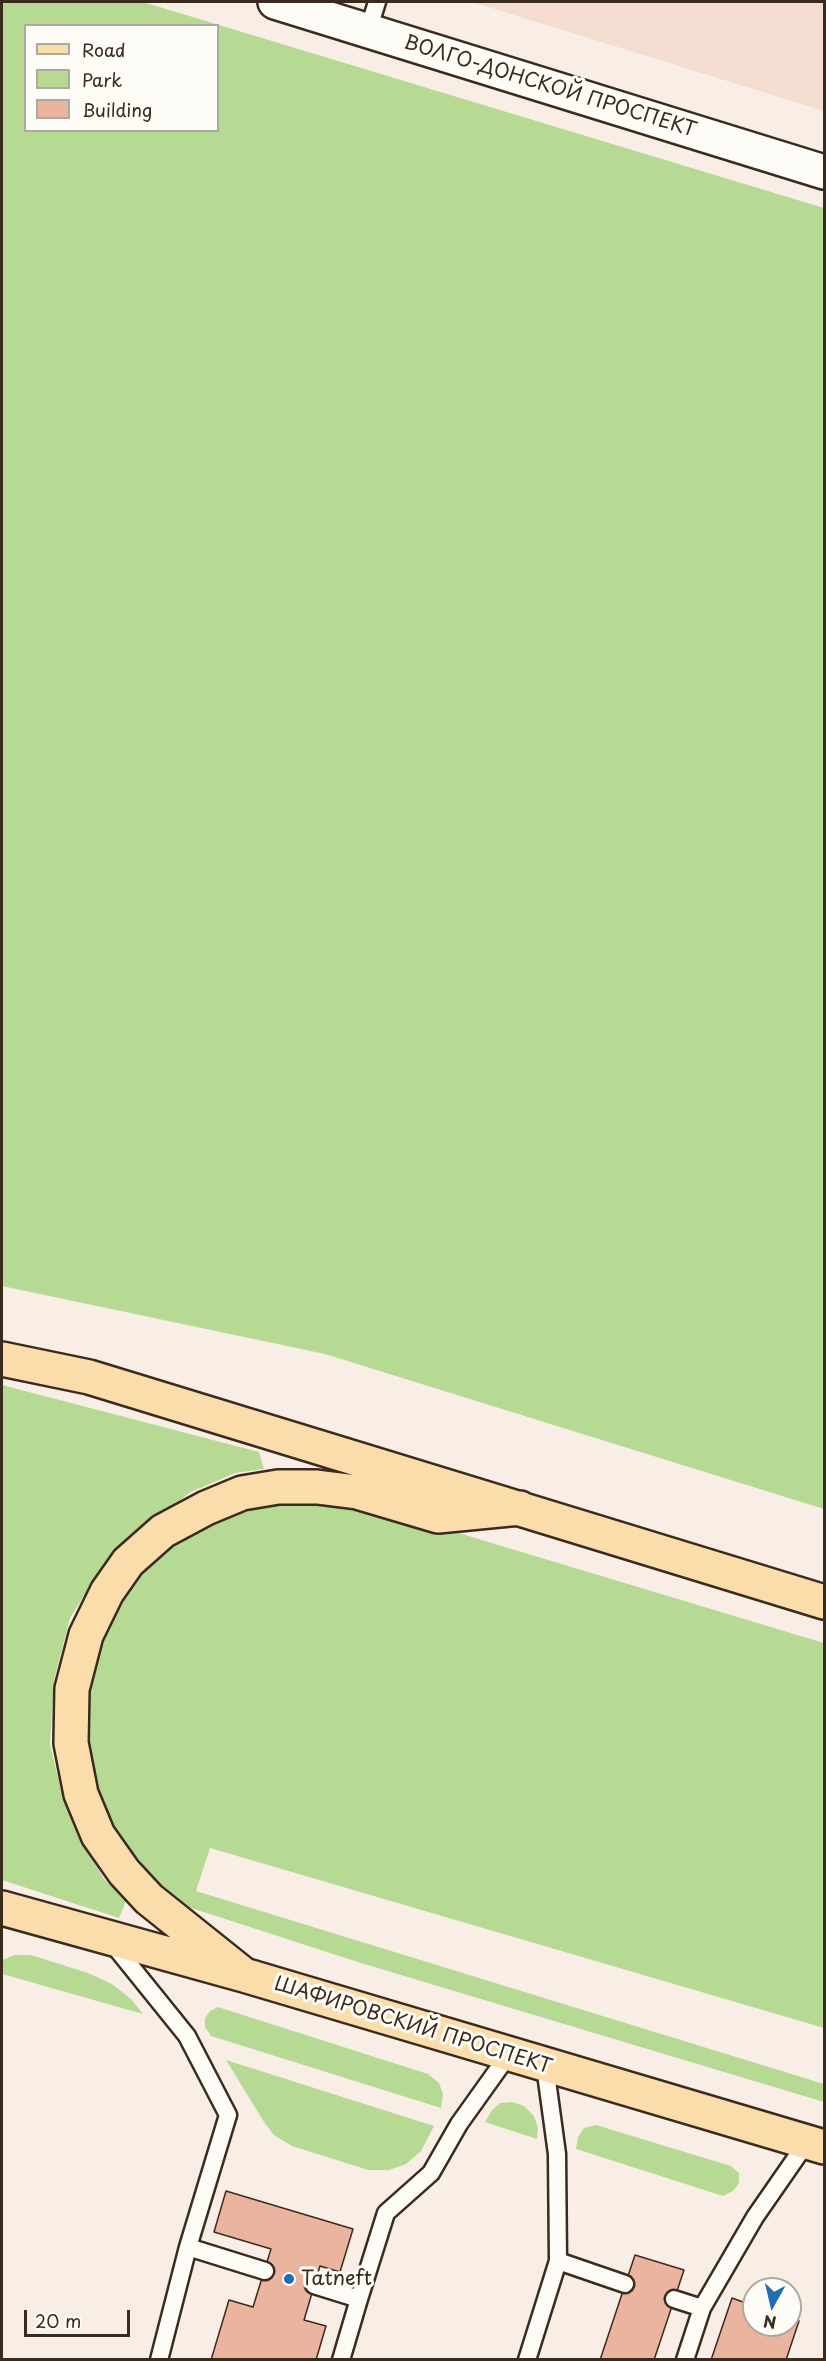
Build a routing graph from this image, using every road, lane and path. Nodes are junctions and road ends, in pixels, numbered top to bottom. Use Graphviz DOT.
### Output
graph roads {
  1 [pos="275,2"];
  2 [pos="372,16"];
  3 [pos="825,172"];
  4 [pos="2,1359"];
  5 [pos="520,1508"];
  6 [pos="825,1602"];
  7 [pos="2,1908"];
  8 [pos="110,1940"];
  9 [pos="244,1975"];
  10 [pos="509,2055"];
  11 [pos="545,2066"];
  12 [pos="816,2145"];
  13 [pos="188,2247"];
  14 [pos="558,2261"];
  15 [pos="265,2271"];
  16 [pos="625,2284"];
  17 [pos="314,2285"];
  18 [pos="359,2299"];
  19 [pos="674,2299"];
  20 [pos="702,2308"];
  21 [pos="159,2360"];
  22 [pos="340,2360"];
  23 [pos="527,2360"];
  24 [pos="685,2360"];
  1 -- 2 [label="street, ВОЛГО-ДОНСКОЙ ПРОСПЕКТ"];
  2 -- 3 [label="street, ВОЛГО-ДОНСКОЙ ПРОСПЕКТ"];
  4 -- 5 [label="main road"];
  5 -- 6 [label="main road"];
  5 -- 9 [label="main road"];
  7 -- 8 [label="main road, ШАФИРОВСКИЙ ПРОСПЕКТ"];
  8 -- 9 [label="main road, ШАФИРОВСКИЙ ПРОСПЕКТ"];
  8 -- 13 [label="lane"];
  9 -- 10 [label="main road, ШАФИРОВСКИЙ ПРОСПЕКТ"];
  10 -- 11 [label="main road, ШАФИРОВСКИЙ ПРОСПЕКТ"];
  10 -- 18 [label="lane"];
  11 -- 12 [label="main road, ШАФИРОВСКИЙ ПРОСПЕКТ"];
  11 -- 14 [label="lane"];
  12 -- 20 [label="lane"];
  13 -- 15 [label="lane"];
  13 -- 21 [label="lane"];
  14 -- 16 [label="lane"];
  14 -- 23 [label="lane"];
  17 -- 18 [label="lane"];
  18 -- 22 [label="lane"];
  19 -- 20 [label="lane"];
  20 -- 24 [label="lane"];
}
